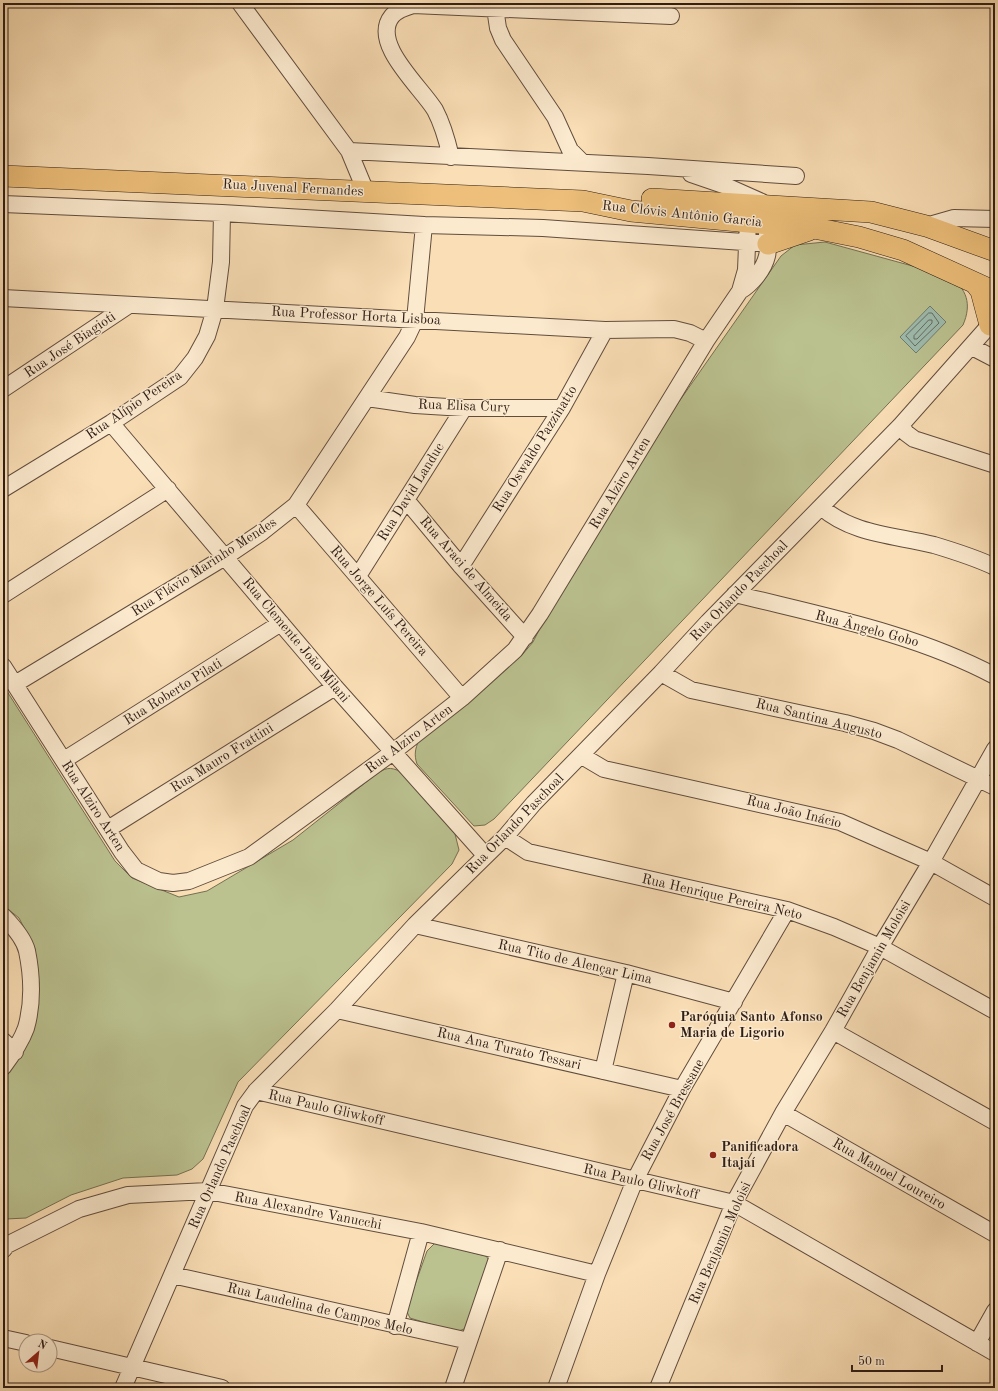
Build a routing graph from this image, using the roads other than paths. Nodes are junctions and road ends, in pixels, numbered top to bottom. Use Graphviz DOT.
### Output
graph roads {
  1 [pos="240,3"];
  2 [pos="495,8"];
  3 [pos="671,16"];
  4 [pos="349,151"];
  5 [pos="451,157"];
  6 [pos="583,163"];
  7 [pos="648,166"];
  8 [pos="3,176"];
  9 [pos="796,176"];
  10 [pos="366,192"];
  11 [pos="583,201"];
  12 [pos="3,204"];
  13 [pos="222,213"];
  14 [pos="761,215"];
  15 [pos="995,219"];
  16 [pos="424,225"];
  17 [pos="926,226"];
  18 [pos="814,228"];
  19 [pos="758,243"];
  20 [pos="995,251"];
  21 [pos="975,283"];
  22 [pos="995,292"];
  23 [pos="3,298"];
  24 [pos="129,305"];
  25 [pos="215,309"];
  26 [pos="415,320"];
  27 [pos="992,322"];
  28 [pos="605,330"];
  29 [pos="706,341"];
  30 [pos="972,347"];
  31 [pos="995,359"];
  32 [pos="6,386"];
  33 [pos="367,398"];
  34 [pos="464,408"];
  35 [pos="562,408"];
  36 [pos="111,423"];
  37 [pos="901,425"];
  38 [pos="995,465"];
  39 [pos="3,488"];
  40 [pos="168,489"];
  41 [pos="407,501"];
  42 [pos="296,505"];
  43 [pos="821,507"];
  44 [pos="225,557"];
  45 [pos="462,566"];
  46 [pos="995,567"];
  47 [pos="358,576"];
  48 [pos="735,594"];
  49 [pos="3,595"];
  50 [pos="281,623"];
  51 [pos="525,637"];
  52 [pos="3,666"];
  53 [pos="661,673"];
  54 [pos="995,676"];
  55 [pos="15,684"];
  56 [pos="335,687"];
  57 [pos="462,698"];
  58 [pos="995,749"];
  59 [pos="393,752"];
  60 [pos="582,756"];
  61 [pos="64,760"];
  62 [pos="978,778"];
  63 [pos="995,788"];
  64 [pos="108,830"];
  65 [pos="505,837"];
  66 [pos="485,855"];
  67 [pos="931,862"];
  68 [pos="995,898"];
  69 [pos="787,910"];
  70 [pos="3,916"];
  71 [pos="415,925"];
  72 [pos="880,947"];
  73 [pos="626,973"];
  74 [pos="734,1002"];
  75 [pos="337,1010"];
  76 [pos="995,1011"];
  77 [pos="833,1032"];
  78 [pos="9,1047"];
  79 [pos="3,1067"];
  80 [pos="603,1070"];
  81 [pos="682,1089"];
  82 [pos="256,1091"];
  83 [pos="783,1113"];
  84 [pos="995,1122"];
  85 [pos="634,1180"];
  86 [pos="208,1192"];
  87 [pos="734,1203"];
  88 [pos="421,1232"];
  89 [pos="995,1234"];
  90 [pos="4,1246"];
  91 [pos="500,1250"];
  92 [pos="597,1274"];
  93 [pos="172,1275"];
  94 [pos="995,1310"];
  95 [pos="395,1326"];
  96 [pos="3,1338"];
  97 [pos="18,1341"];
  98 [pos="469,1341"];
  99 [pos="977,1343"];
  100 [pos="58,1350"];
  101 [pos="995,1353"];
  102 [pos="131,1366"];
  103 [pos="123,1388"];
  104 [pos="222,1388"];
  105 [pos="453,1388"];
  106 [pos="556,1388"];
  107 [pos="658,1388"];
  1 -- 4 [label="street"];
  2 -- 3 [label="street"];
  2 -- 5 [label="street"];
  2 -- 6 [label="street"];
  4 -- 5 [label="street"];
  4 -- 10 [label="street"];
  5 -- 6 [label="street"];
  6 -- 7 [label="street"];
  7 -- 9 [label="street"];
  7 -- 14 [label="street"];
  8 -- 10 [label="main road, Rua Juvenal Fernandes"];
  10 -- 11 [label="main road, Rua Juvenal Fernandes"];
  11 -- 14 [label="main road, Rua Clóvis Antônio Garcia"];
  11 -- 14 [label="main road, Rua Clóvis Antônio Garcia"];
  12 -- 13 [label="street, Rua Juvenal Fernandes"];
  13 -- 16 [label="street, Rua Juvenal Fernandes"];
  13 -- 25 [label="street, Rua Alípio Pereira"];
  14 -- 17 [label="main road, Rua Clóvis Antônio Garcia"];
  14 -- 18 [label="main road, Rua Clóvis Antônio Garcia"];
  14 -- 19 [label="street, Rua Alziro Arten"];
  15 -- 17 [label="street"];
  16 -- 19 [label="street, Rua Juvenal Fernandes"];
  16 -- 26 [label="street"];
  17 -- 20 [label="main road, Rua Clóvis Antônio Garcia"];
  18 -- 19 [label="main road"];
  18 -- 21 [label="main road, Rua Clóvis Antônio Garcia"];
  19 -- 29 [label="street, Rua Alziro Arten"];
  21 -- 22 [label="main road, Rua Clóvis Antônio Garcia"];
  21 -- 27 [label="main road"];
  23 -- 24 [label="street, Rua Professor Horta Lisboa"];
  24 -- 25 [label="street, Rua Professor Horta Lisboa"];
  24 -- 32 [label="street, Rua José Biagioti"];
  25 -- 26 [label="street, Rua Professor Horta Lisboa"];
  25 -- 36 [label="street, Rua Alípio Pereira"];
  26 -- 28 [label="street, Rua Professor Horta Lisboa"];
  26 -- 33 [label="street, Rua Flávio Marinho Mendes"];
  27 -- 30 [label="street, Rua Orlando Paschoal"];
  28 -- 29 [label="street, Rua Professor Horta Lisboa"];
  28 -- 35 [label="street, Rua Oswaldo Pazzinatto"];
  29 -- 51 [label="street, Rua Alziro Arten"];
  30 -- 31 [label="street"];
  30 -- 37 [label="street, Rua Orlando Paschoal"];
  33 -- 34 [label="street, Rua Elisa Cury"];
  33 -- 42 [label="street, Rua Flávio Marinho Mendes"];
  34 -- 35 [label="street, Rua Elisa Cury"];
  34 -- 41 [label="street, Rua David Landuc"];
  35 -- 45 [label="street, Rua Oswaldo Pazzinatto"];
  36 -- 39 [label="street, Rua Alípio Pereira"];
  36 -- 40 [label="street, Rua Clemente João Milani"];
  37 -- 38 [label="street"];
  37 -- 43 [label="street, Rua Orlando Paschoal"];
  40 -- 44 [label="street, Rua Clemente João Milani"];
  40 -- 49 [label="street"];
  41 -- 45 [label="street, Rua Araci de Almeida"];
  41 -- 47 [label="street, Rua David Landuc"];
  42 -- 44 [label="street, Rua Flávio Marinho Mendes"];
  42 -- 47 [label="street, Rua Jorge Luís Pereira"];
  43 -- 46 [label="street"];
  43 -- 48 [label="street, Rua Orlando Paschoal"];
  44 -- 50 [label="street, Rua Clemente João Milani"];
  44 -- 55 [label="street, Rua Flávio Marinho Mendes"];
  45 -- 51 [label="street, Rua Araci de Almeida"];
  47 -- 57 [label="street, Rua Jorge Luís Pereira"];
  48 -- 53 [label="street, Rua Orlando Paschoal"];
  48 -- 54 [label="street, Rua Ângelo Gobo"];
  50 -- 56 [label="street, Rua Clemente João Milani"];
  50 -- 61 [label="street, Rua Roberto Pilati"];
  51 -- 57 [label="street, Rua Alziro Arten"];
  52 -- 55 [label="street, Rua Alziro Arten"];
  53 -- 60 [label="street, Rua Orlando Paschoal"];
  53 -- 62 [label="street, Rua Santina Augusto"];
  55 -- 61 [label="street, Rua Alziro Arten"];
  56 -- 59 [label="street, Rua Clemente João Milani"];
  56 -- 64 [label="street, Rua Mauro Frattini"];
  57 -- 59 [label="street, Rua Alziro Arten"];
  58 -- 62 [label="street, Rua Benjamin Moloisi"];
  59 -- 64 [label="street, Rua Alziro Arten"];
  59 -- 66 [label="street, Rua Clemente João Milani"];
  60 -- 65 [label="street, Rua Orlando Paschoal"];
  60 -- 67 [label="street, Rua João Inácio"];
  61 -- 64 [label="street, Rua Alziro Arten"];
  62 -- 63 [label="street, Rua Santina Augusto"];
  62 -- 67 [label="street, Rua Benjamin Moloisi"];
  65 -- 66 [label="street, Rua Orlando Paschoal"];
  65 -- 69 [label="street, Rua Henrique Pereira Neto"];
  66 -- 71 [label="street, Rua Orlando Paschoal"];
  67 -- 68 [label="street, Rua João Inácio"];
  67 -- 72 [label="street, Rua Benjamin Moloisi"];
  69 -- 72 [label="street, Rua Henrique Pereira Neto"];
  69 -- 74 [label="street, Rua José Bressane"];
  70 -- 78 [label="street"];
  71 -- 73 [label="street, Rua Tito de Alençar Lima"];
  71 -- 75 [label="street, Rua Orlando Paschoal"];
  72 -- 76 [label="street, Rua Henrique Pereira Neto"];
  72 -- 77 [label="street, Rua Benjamin Moloisi"];
  73 -- 74 [label="street, Rua Tito de Alençar Lima"];
  73 -- 80 [label="street"];
  74 -- 81 [label="street, Rua José Bressane"];
  75 -- 80 [label="street, Rua Ana Turato Tessari"];
  75 -- 82 [label="street, Rua Orlando Paschoal"];
  77 -- 83 [label="street, Rua Benjamin Moloisi"];
  77 -- 84 [label="street"];
  78 -- 79 [label="street"];
  80 -- 81 [label="street, Rua Ana Turato Tessari"];
  81 -- 85 [label="street, Rua José Bressane"];
  82 -- 85 [label="street, Rua Paulo Gliwkoff"];
  82 -- 86 [label="street, Rua Orlando Paschoal"];
  83 -- 87 [label="street, Rua Benjamin Moloisi"];
  83 -- 89 [label="street, Rua Manoel Loureiro"];
  85 -- 87 [label="street, Rua Paulo Gliwkoff"];
  85 -- 92 [label="street, Rua José Bressane"];
  86 -- 88 [label="street, Rua Alexandre Vanucchi"];
  86 -- 90 [label="street, Rua Alexandre Vanucchi"];
  86 -- 93 [label="street, Rua Orlando Paschoal"];
  87 -- 99 [label="street, Rua Paulo Gliwkoff"];
  87 -- 107 [label="street, Rua Benjamin Moloisi"];
  88 -- 91 [label="street, Rua Alexandre Vanucchi"];
  88 -- 95 [label="street"];
  91 -- 92 [label="street, Rua Alexandre Vanucchi"];
  91 -- 98 [label="street"];
  92 -- 106 [label="street, Rua José Bressane"];
  93 -- 95 [label="street, Rua Laudelina de Campos Melo"];
  93 -- 102 [label="street, Rua Orlando Paschoal"];
  94 -- 99 [label="street"];
  95 -- 98 [label="street, Rua Laudelina de Campos Melo"];
  96 -- 97 [label="street"];
  98 -- 105 [label="street"];
  99 -- 101 [label="street, Rua Paulo Gliwkoff"];
  100 -- 102 [label="street"];
  102 -- 103 [label="street, Rua Orlando Paschoal"];
  102 -- 104 [label="street"];
}
